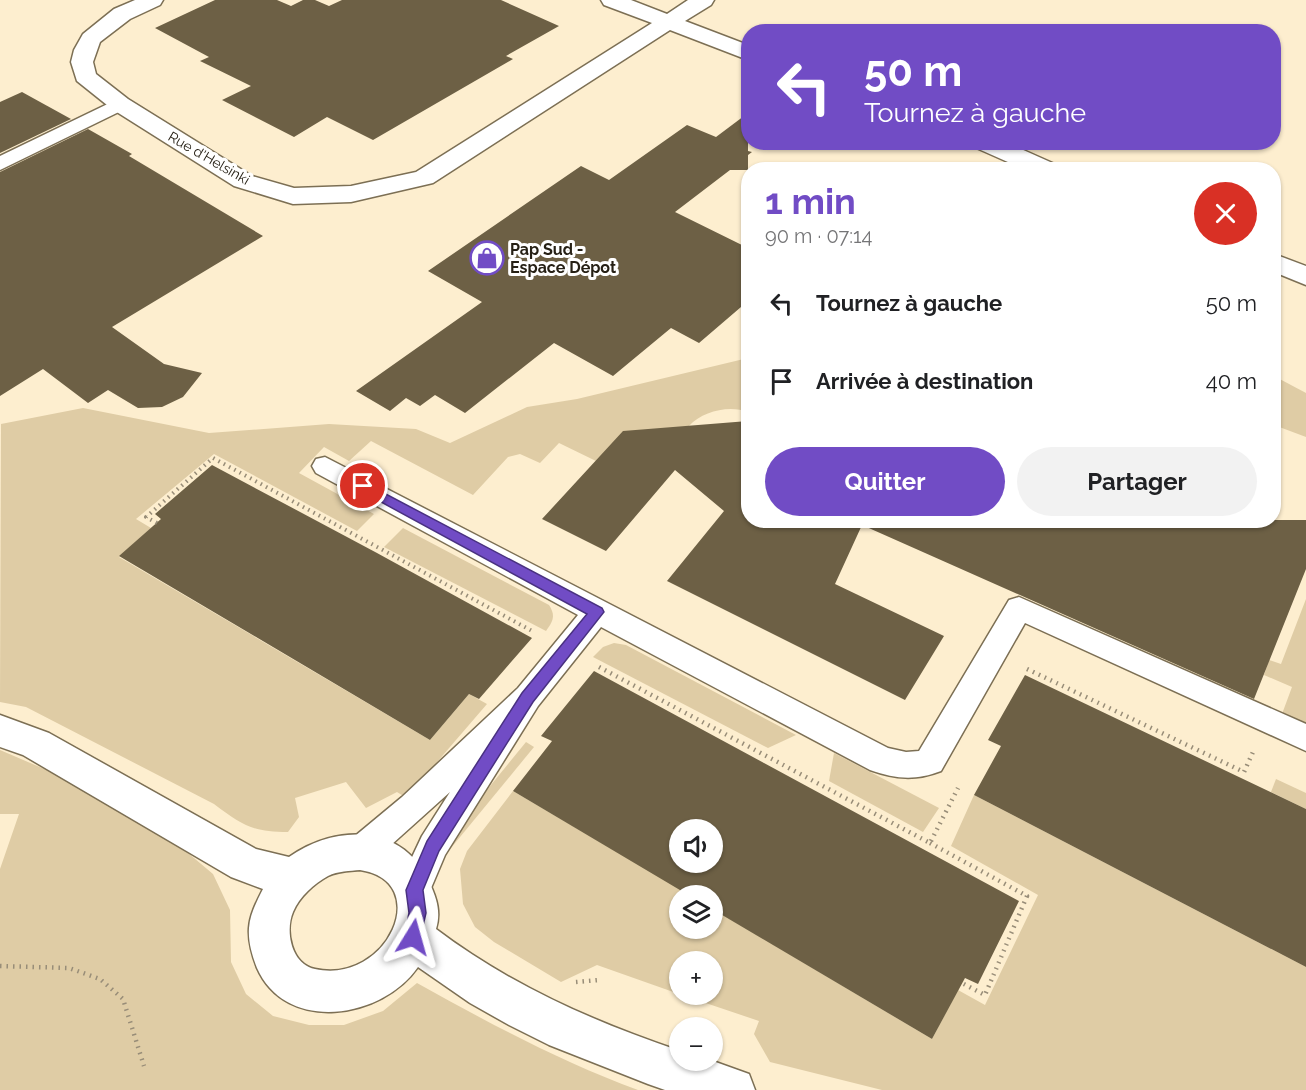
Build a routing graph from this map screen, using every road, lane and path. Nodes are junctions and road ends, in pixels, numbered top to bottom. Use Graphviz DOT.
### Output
graph roads {
  1 [pos="152,0"];
  2 [pos="612,0"];
  3 [pos="703,0"];
  4 [pos="666,22"];
  5 [pos="741,51"];
  6 [pos="120,104"];
  7 [pos="1002,150"];
  8 [pos="1029,162"];
  9 [pos="0,164"];
  10 [pos="1281,265"];
  11 [pos="1306,276"];
  12 [pos="325,466"];
  13 [pos="157,523"];
  14 [pos="597,612"];
  15 [pos="540,636"];
  16 [pos="595,664"];
  17 [pos="1022,667"];
  18 [pos="528,697"];
  19 [pos="1266,720"];
  20 [pos="0,731"];
  21 [pos="1306,738"];
  22 [pos="962,781"];
  23 [pos="930,843"];
  24 [pos="360,852"];
  25 [pos="294,877"];
  26 [pos="414,890"];
  27 [pos="413,937"];
  28 [pos="0,966"];
  29 [pos="599,980"];
  30 [pos="962,983"];
  31 [pos="567,985"];
  32 [pos="144,1066"];
  33 [pos="733,1090"];
  1 -- 6 [label="street, Rue d'Helsinki"];
  2 -- 4 [label="street"];
  3 -- 4 [label="street, Rue d'Helsinki"];
  4 -- 5 [label="street"];
  4 -- 6 [label="street, Rue d'Helsinki"];
  6 -- 9 [label="lane"];
  7 -- 8 [label="street"];
  10 -- 11 [label="street"];
  12 -- 14 [label="lane"];
  13 -- 15 [label="path"];
  14 -- 18 [label="lane"];
  14 -- 19 [label="lane"];
  16 -- 23 [label="path"];
  17 -- 19 [label="path"];
  18 -- 24 [label="lane"];
  18 -- 26 [label="lane"];
  19 -- 21 [label="lane"];
  20 -- 25 [label="street"];
  22 -- 23 [label="path"];
  23 -- 30 [label="path"];
  24 -- 25 [label="street"];
  24 -- 26 [label="street"];
  25 -- 27 [label="street"];
  26 -- 27 [label="street"];
  27 -- 33 [label="street"];
  28 -- 32 [label="path"];
  29 -- 31 [label="path"];
}
